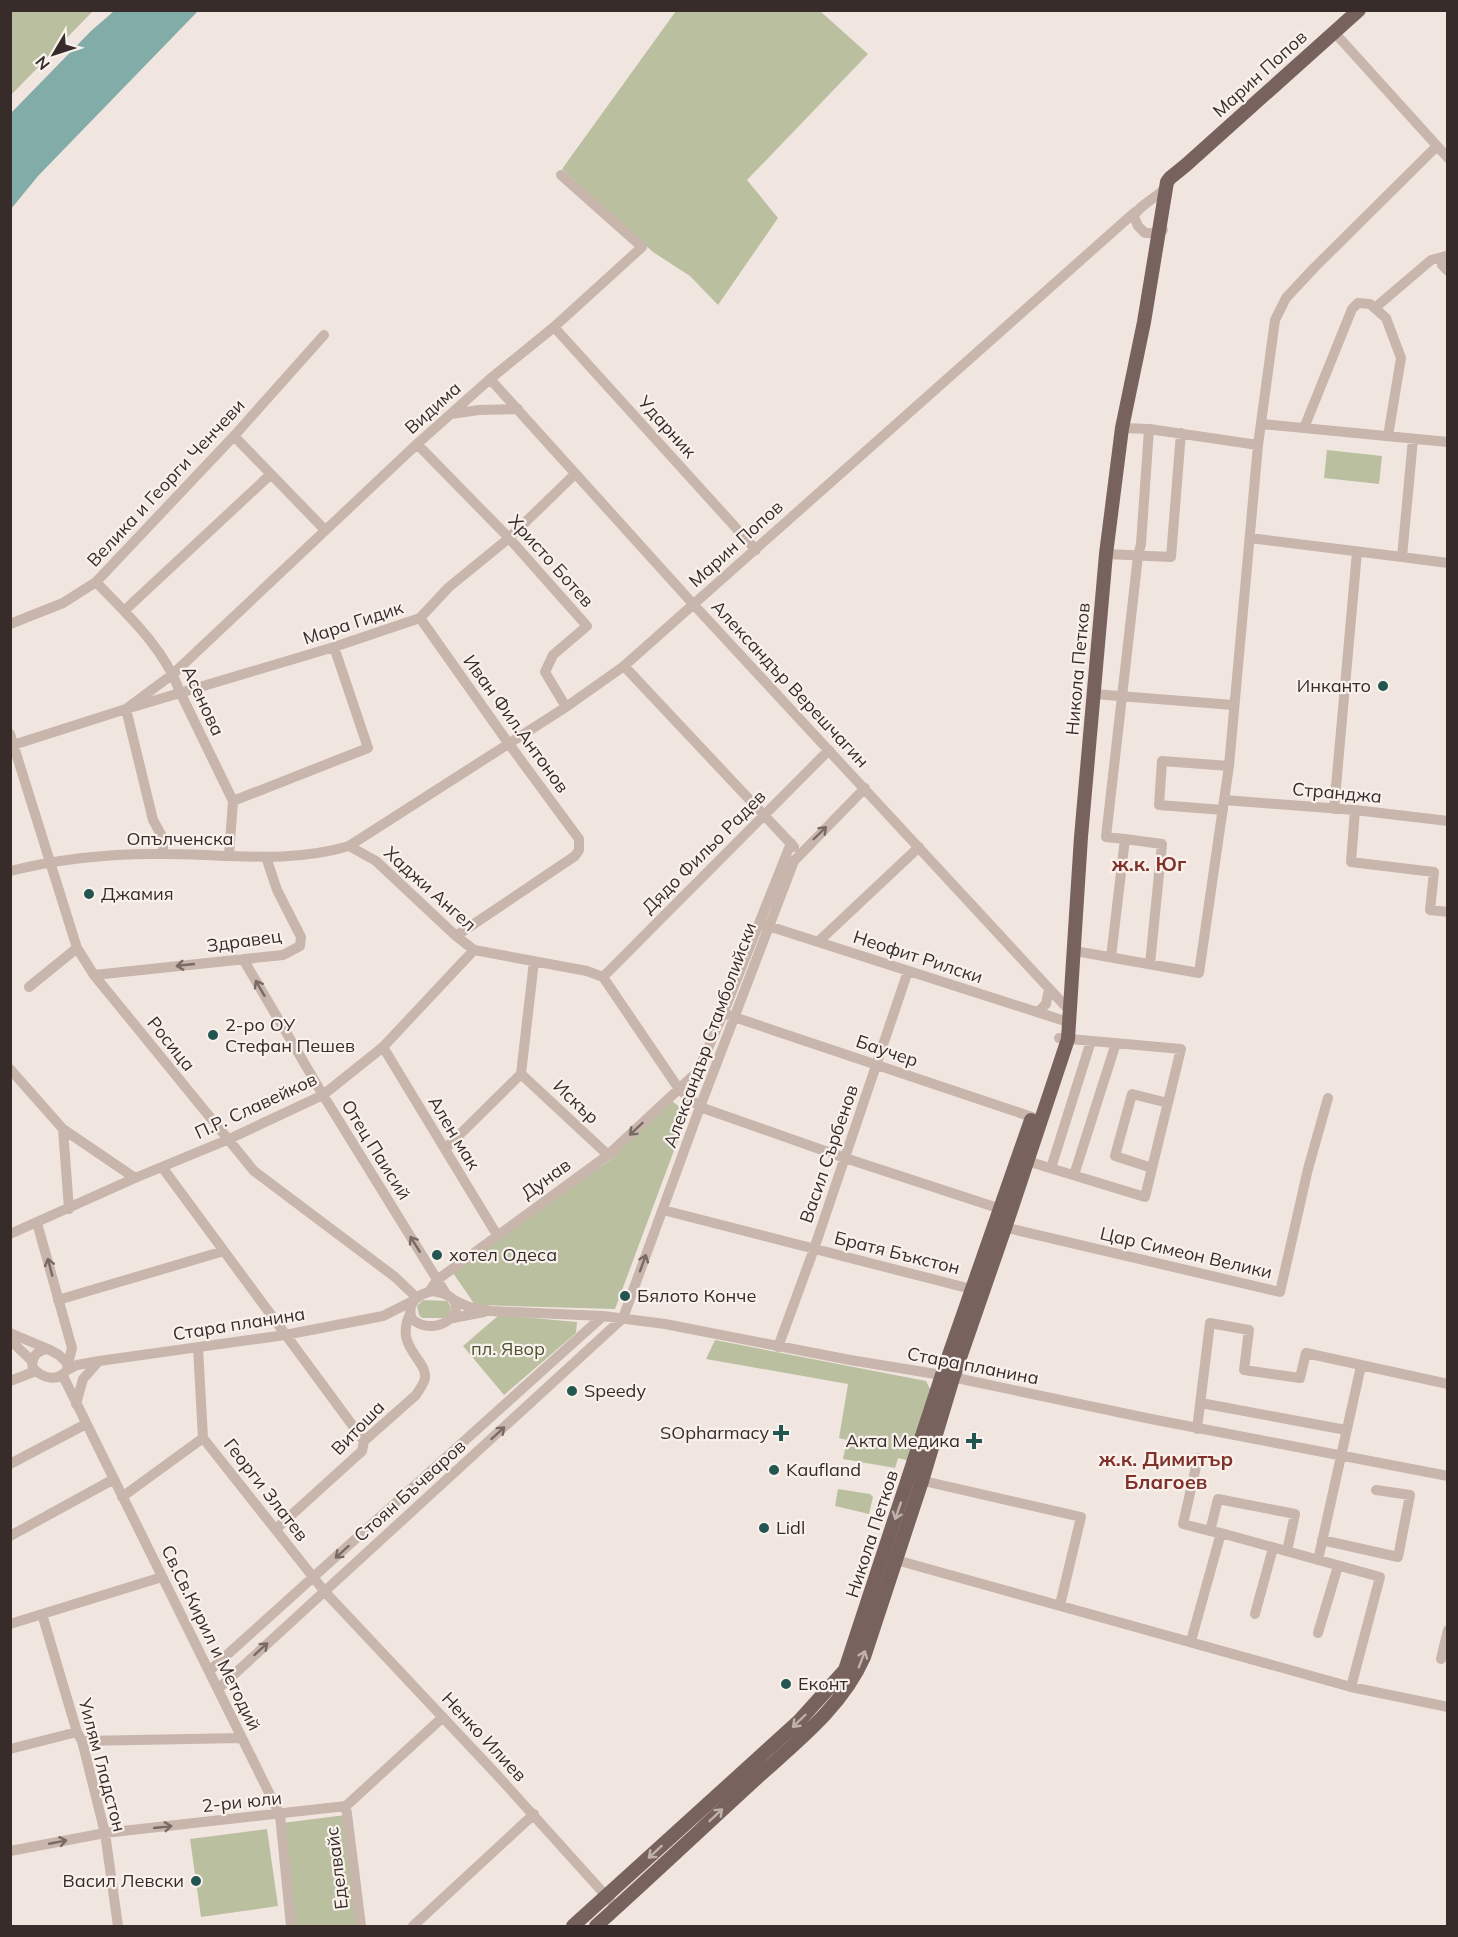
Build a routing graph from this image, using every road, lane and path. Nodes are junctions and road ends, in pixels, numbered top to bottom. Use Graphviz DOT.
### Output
graph roads {
  1 [pos="1359,10"];
  2 [pos="1334,32"];
  3 [pos="1437,146"];
  4 [pos="1448,158"];
  5 [pos="1186,165"];
  6 [pos="561,175"];
  7 [pos="1166,187"];
  8 [pos="1149,203"];
  9 [pos="1135,212"];
  10 [pos="1164,222"];
  11 [pos="1117,230"];
  12 [pos="1141,230"];
  13 [pos="1447,256"];
  14 [pos="1448,271"];
  15 [pos="1376,308"];
  16 [pos="554,327"];
  17 [pos="324,335"];
  18 [pos="490,379"];
  19 [pos="518,409"];
  20 [pos="450,414"];
  21 [pos="1262,424"];
  22 [pos="1122,428"];
  23 [pos="1304,428"];
  24 [pos="1149,429"];
  25 [pos="1180,433"];
  26 [pos="234,436"];
  27 [pos="1388,436"];
  28 [pos="1413,439"];
  29 [pos="1448,442"];
  30 [pos="417,444"];
  31 [pos="1258,446"];
  32 [pos="271,474"];
  33 [pos="575,474"];
  34 [pos="325,530"];
  35 [pos="508,538"];
  36 [pos="1250,538"];
  37 [pos="756,550"];
  38 [pos="1357,552"];
  39 [pos="1106,554"];
  40 [pos="1138,556"];
  41 [pos="1402,557"];
  42 [pos="1448,563"];
  43 [pos="96,582"];
  44 [pos="694,605"];
  45 [pos="124,611"];
  46 [pos="420,618"];
  47 [pos="10,624"];
  48 [pos="334,647"];
  49 [pos="624,666"];
  50 [pos="174,674"];
  51 [pos="180,692"];
  52 [pos="1094,694"];
  53 [pos="1121,696"];
  54 [pos="1233,705"];
  55 [pos="566,708"];
  56 [pos="126,709"];
  57 [pos="10,734"];
  58 [pos="509,744"];
  59 [pos="12,746"];
  60 [pos="829,750"];
  61 [pos="1229,766"];
  62 [pos="865,788"];
  63 [pos="233,801"];
  64 [pos="1223,805"];
  65 [pos="1334,809"];
  66 [pos="1355,810"];
  67 [pos="764,815"];
  68 [pos="1448,821"];
  69 [pos="1125,839"];
  70 [pos="790,843"];
  71 [pos="349,846"];
  72 [pos="919,847"];
  73 [pos="800,852"];
  74 [pos="163,854"];
  75 [pos="229,855"];
  76 [pos="266,857"];
  77 [pos="49,861"];
  78 [pos="10,871"];
  79 [pos="1448,912"];
  80 [pos="763,925"];
  81 [pos="456,936"];
  82 [pos="818,942"];
  83 [pos="77,948"];
  84 [pos="474,950"];
  85 [pos="1075,951"];
  86 [pos="1111,957"];
  87 [pos="243,959"];
  88 [pos="534,962"];
  89 [pos="1150,964"];
  90 [pos="908,971"];
  91 [pos="94,975"];
  92 [pos="603,977"];
  93 [pos="29,987"];
  94 [pos="1049,989"];
  95 [pos="1038,1012"];
  96 [pos="729,1016"];
  97 [pos="1068,1016"];
  98 [pos="1064,1038"];
  99 [pos="1091,1041"];
  100 [pos="1116,1043"];
  101 [pos="383,1047"];
  102 [pos="876,1065"];
  103 [pos="12,1072"];
  104 [pos="521,1074"];
  105 [pos="679,1089"];
  106 [pos="323,1095"];
  107 [pos="1328,1098"];
  108 [pos="1167,1103"];
  109 [pos="704,1109"];
  110 [pos="1036,1118"];
  111 [pos="63,1129"];
  112 [pos="227,1140"];
  113 [pos="445,1149"];
  114 [pos="608,1155"];
  115 [pos="845,1158"];
  116 [pos="1027,1161"];
  117 [pos="162,1167"];
  118 [pos="1152,1167"];
  119 [pos="1051,1168"];
  120 [pos="1074,1175"];
  121 [pos="135,1178"];
  122 [pos="69,1209"];
  123 [pos="663,1210"];
  124 [pos="1005,1211"];
  125 [pos="37,1223"];
  126 [pos="1000,1226"];
  127 [pos="10,1233"];
  128 [pos="497,1235"];
  129 [pos="814,1249"];
  130 [pos="224,1251"];
  131 [pos="437,1280"];
  132 [pos="978,1291"];
  133 [pos="429,1292"];
  134 [pos="450,1297"];
  135 [pos="58,1300"];
  136 [pos="414,1300"];
  137 [pos="490,1311"];
  138 [pos="383,1316"];
  139 [pos="603,1316"];
  140 [pos="410,1317"];
  141 [pos="453,1318"];
  142 [pos="623,1318"];
  143 [pos="425,1326"];
  144 [pos="10,1333"];
  145 [pos="285,1335"];
  146 [pos="406,1337"];
  147 [pos="10,1340"];
  148 [pos="778,1347"];
  149 [pos="198,1348"];
  150 [pos="48,1350"];
  151 [pos="99,1361"];
  152 [pos="65,1365"];
  153 [pos="34,1366"];
  154 [pos="1361,1366"];
  155 [pos="947,1377"];
  156 [pos="10,1381"];
  157 [pos="1448,1384"];
  158 [pos="1201,1403"];
  159 [pos="76,1404"];
  160 [pos="86,1424"];
  161 [pos="1197,1429"];
  162 [pos="1346,1430"];
  163 [pos="203,1438"];
  164 [pos="364,1441"];
  165 [pos="1340,1456"];
  166 [pos="1198,1458"];
  167 [pos="10,1464"];
  168 [pos="1448,1476"];
  169 [pos="114,1479"];
  170 [pos="915,1479"];
  171 [pos="1376,1490"];
  172 [pos="122,1497"];
  173 [pos="276,1529"];
  174 [pos="1216,1532"];
  175 [pos="10,1536"];
  176 [pos="1322,1540"];
  177 [pos="1273,1548"];
  178 [pos="1287,1551"];
  179 [pos="889,1558"];
  180 [pos="1318,1560"];
  181 [pos="1338,1566"];
  182 [pos="162,1577"];
  183 [pos="313,1578"];
  184 [pos="325,1592"];
  185 [pos="1060,1605"];
  186 [pos="42,1614"];
  187 [pos="1255,1614"];
  188 [pos="10,1624"];
  189 [pos="1448,1630"];
  190 [pos="1318,1633"];
  191 [pos="1191,1641"];
  192 [pos="1440,1659"];
  193 [pos="209,1671"];
  194 [pos="1351,1687"];
  195 [pos="218,1689"];
  196 [pos="1448,1707"];
  197 [pos="443,1717"];
  198 [pos="79,1737"];
  199 [pos="242,1738"];
  200 [pos="10,1749"];
  201 [pos="346,1806"];
  202 [pos="534,1814"];
  203 [pos="280,1815"];
  204 [pos="105,1833"];
  205 [pos="10,1851"];
  206 [pos="606,1896"];
  207 [pos="617,1908"];
  208 [pos="118,1926"];
  209 [pos="291,1926"];
  210 [pos="361,1926"];
  211 [pos="413,1926"];
  212 [pos="573,1926"];
  213 [pos="596,1926"];
  1 -- 2 [label="main road, Марин Попов"];
  2 -- 3 [label="street"];
  2 -- 5 [label="main road, Марин Попов"];
  3 -- 4 [label="street"];
  3 -- 21 [label="street"];
  5 -- 7 [label="main road"];
  5 -- 10 [label="main road, Никола Петков"];
  6 -- 16 [label="street, Видима"];
  7 -- 8 [label="street, Марин Попов"];
  7 -- 10 [label="main road, Никола Петков"];
  8 -- 9 [label="street, Марин Попов"];
  8 -- 10 [label="street"];
  9 -- 11 [label="street, Марин Попов"];
  9 -- 12 [label="street"];
  10 -- 12 [label="street"];
  10 -- 22 [label="main road, Никола Петков"];
  11 -- 12 [label="street"];
  11 -- 37 [label="street, Марин Попов"];
  13 -- 14 [label="street"];
  13 -- 15 [label="street"];
  15 -- 23 [label="street"];
  15 -- 27 [label="street"];
  16 -- 18 [label="street, Видима"];
  16 -- 37 [label="street, Ударник"];
  17 -- 26 [label="street, Велика и Георги Ченчеви"];
  18 -- 19 [label="street, Александър Верешчагин"];
  18 -- 20 [label="street, Видима"];
  19 -- 20 [label="street"];
  19 -- 33 [label="street, Александър Верешчагин"];
  20 -- 30 [label="street, Видима"];
  21 -- 23 [label="street"];
  21 -- 31 [label="street"];
  22 -- 24 [label="street"];
  22 -- 39 [label="main road, Никола Петков"];
  23 -- 27 [label="street"];
  24 -- 25 [label="street"];
  24 -- 40 [label="street"];
  25 -- 31 [label="street"];
  25 -- 40 [label="street"];
  26 -- 32 [label="street"];
  26 -- 43 [label="street, Велика и Георги Ченчеви"];
  27 -- 28 [label="street"];
  28 -- 29 [label="street"];
  28 -- 41 [label="street"];
  30 -- 34 [label="street, Видима"];
  30 -- 35 [label="street, Христо Ботев"];
  31 -- 36 [label="street"];
  32 -- 34 [label="street"];
  32 -- 45 [label="street"];
  33 -- 35 [label="street, Мара Гидик"];
  33 -- 44 [label="street, Александър Верешчагин"];
  34 -- 50 [label="street, Видима"];
  35 -- 46 [label="street, Мара Гидик"];
  35 -- 55 [label="street, Христо Ботев"];
  36 -- 38 [label="street"];
  36 -- 54 [label="street"];
  37 -- 44 [label="street, Марин Попов"];
  38 -- 41 [label="street"];
  38 -- 65 [label="street"];
  39 -- 40 [label="street"];
  39 -- 52 [label="main road, Никола Петков"];
  40 -- 53 [label="street"];
  41 -- 42 [label="street"];
  43 -- 45 [label="street, Асенова"];
  43 -- 47 [label="street, Велика и Георги Ченчеви"];
  44 -- 49 [label="street, Марин Попов"];
  44 -- 60 [label="street, Александър Верешчагин"];
  45 -- 50 [label="street, Асенова"];
  46 -- 48 [label="street, Мара Гидик"];
  46 -- 58 [label="street, Иван Фил.Антонов"];
  48 -- 51 [label="street, Мара Гидик"];
  48 -- 63 [label="street"];
  49 -- 55 [label="street, Марин Попов"];
  49 -- 67 [label="street"];
  50 -- 51 [label="street, Асенова"];
  50 -- 56 [label="street, Мара Гидик"];
  51 -- 56 [label="street, Мара Гидик"];
  51 -- 63 [label="street, Асенова"];
  52 -- 53 [label="street"];
  52 -- 85 [label="main road, Никола Петков"];
  53 -- 54 [label="street"];
  53 -- 69 [label="street"];
  54 -- 61 [label="street"];
  55 -- 58 [label="street, Марин Попов"];
  56 -- 59 [label="street, Мара Гидик"];
  56 -- 74 [label="street"];
  57 -- 59 [label="street, Росица"];
  58 -- 71 [label="street, Марин Попов"];
  58 -- 81 [label="street, Иван Фил.Антонов"];
  59 -- 77 [label="street, Росица"];
  60 -- 62 [label="street, Александър Верешчагин"];
  60 -- 67 [label="street, Дядо Фильо Радев"];
  61 -- 64 [label="street"];
  61 -- 64 [label="street, Странджа"];
  62 -- 72 [label="street, Александър Верешчагин"];
  73 -- 62 [label="street, Александър Стамболийски, one-way"];
  63 -- 75 [label="street"];
  64 -- 65 [label="street, Странджа"];
  64 -- 89 [label="street"];
  65 -- 66 [label="street, Странджа"];
  66 -- 68 [label="street, Странджа"];
  66 -- 79 [label="street"];
  67 -- 70 [label="street"];
  67 -- 92 [label="street, Дядо Фильо Радев"];
  69 -- 86 [label="street"];
  69 -- 89 [label="street"];
  70 -- 73 [label="street"];
  70 -- 80 [label="street, Александър Стамболийски"];
  71 -- 76 [label="street, Опълченска"];
  71 -- 81 [label="street, Хаджи Ангел"];
  72 -- 82 [label="street"];
  72 -- 94 [label="street, Александър Верешчагин"];
  73 -- 80 [label="street, Александър Стамболийски"];
  74 -- 75 [label="street, Опълченска"];
  74 -- 77 [label="street, Опълченска"];
  75 -- 76 [label="street, Опълченска"];
  76 -- 87 [label="street, Здравец"];
  77 -- 78 [label="street, Опълченска"];
  77 -- 83 [label="street, Росица"];
  80 -- 82 [label="street, Неофит Рилски"];
  80 -- 96 [label="street, Александър Стамболийски"];
  81 -- 84 [label="street, Хаджи Ангел"];
  82 -- 90 [label="street, Неофит Рилски"];
  83 -- 91 [label="street, Росица"];
  83 -- 93 [label="street"];
  84 -- 88 [label="street, Хаджи Ангел"];
  84 -- 101 [label="street, П.Р. Славейков"];
  85 -- 86 [label="street"];
  85 -- 97 [label="main road, Никола Петков"];
  86 -- 89 [label="street"];
  87 -- 91 [label="street, Здравец, one-way"];
  106 -- 87 [label="street, Отец Паисий, one-way"];
  88 -- 92 [label="street, Хаджи Ангел"];
  88 -- 104 [label="street"];
  90 -- 95 [label="street, Неофит Рилски"];
  90 -- 102 [label="street, Васил Сърбенов"];
  91 -- 112 [label="street, Росица"];
  92 -- 105 [label="street"];
  94 -- 95 [label="street"];
  94 -- 97 [label="street, Александър Верешчагин"];
  95 -- 97 [label="street, Неофит Рилски"];
  96 -- 102 [label="street, Баучер"];
  96 -- 105 [label="street, Александър Стамболийски"];
  96 -- 109 [label="street, Александър Стамболийски"];
  97 -- 98 [label="main road, Никола Петков"];
  98 -- 99 [label="street"];
  98 -- 110 [label="main road, Никола Петков"];
  99 -- 100 [label="street"];
  99 -- 119 [label="street"];
  100 -- 108 [label="street"];
  100 -- 120 [label="street"];
  101 -- 106 [label="street, П.Р. Славейков"];
  101 -- 113 [label="street, Ален мак"];
  102 -- 110 [label="street, Баучер"];
  102 -- 115 [label="street, Васил Сърбенов"];
  103 -- 111 [label="street"];
  104 -- 113 [label="street"];
  104 -- 114 [label="street, Искър"];
  105 -- 109 [label="street"];
  105 -- 114 [label="street, Дунав, one-way"];
  106 -- 112 [label="street, П.Р. Славейков"];
  131 -- 106 [label="street, Отец Паисий, one-way"];
  107 -- 126 [label="street, Цар Симеон Велики"];
  108 -- 118 [label="street"];
  108 -- 118 [label="street"];
  109 -- 115 [label="street"];
  109 -- 123 [label="street, Александър Стамболийски"];
  110 -- 116 [label="main road, Никола Петков"];
  110 -- 124 [label="main road, Никола Петков"];
  111 -- 121 [label="street"];
  111 -- 122 [label="street"];
  112 -- 117 [label="street, П.Р. Славейков"];
  112 -- 136 [label="street, Росица"];
  113 -- 128 [label="street, Ален мак"];
  114 -- 128 [label="street, Дунав"];
  115 -- 124 [label="street"];
  115 -- 129 [label="street, Васил Сърбенов"];
  116 -- 119 [label="street"];
  116 -- 124 [label="main road, Никола Петков"];
  117 -- 121 [label="street, П.Р. Славейков"];
  117 -- 130 [label="street"];
  118 -- 120 [label="street"];
  119 -- 120 [label="street"];
  121 -- 122 [label="street, П.Р. Славейков"];
  122 -- 125 [label="street, П.Р. Славейков"];
  123 -- 129 [label="street, Братя Бъкстон"];
  142 -- 123 [label="street, Александър Стамболийски, one-way"];
  124 -- 126 [label="main road, Никола Петков"];
  125 -- 127 [label="street, П.Р. Славейков"];
  135 -- 125 [label="street, Св.Св.Кирил и Методий, one-way"];
  126 -- 132 [label="main road, Никола Петков"];
  128 -- 131 [label="street, Дунав"];
  129 -- 132 [label="street, Братя Бъкстон"];
  129 -- 148 [label="street, Васил Сърбенов"];
  130 -- 135 [label="street"];
  130 -- 145 [label="street"];
  131 -- 133 [label="street, Дунав"];
  131 -- 134 [label="street, Отец Паисий"];
  132 -- 155 [label="main road, Никола Петков"];
  133 -- 134 [label="street"];
  133 -- 136 [label="street"];
  134 -- 137 [label="street, Стара планина"];
  134 -- 141 [label="street"];
  135 -- 152 [label="street, Св.Св.Кирил и Методий"];
  136 -- 138 [label="street, Стара планина"];
  136 -- 140 [label="street"];
  137 -- 139 [label="street, Стара планина"];
  137 -- 141 [label="street, Стара планина"];
  138 -- 140 [label="street, Стара планина"];
  138 -- 145 [label="street, Стара планина"];
  139 -- 142 [label="street, Стара планина"];
  139 -- 183 [label="street, Стоян Бъчваров, one-way"];
  140 -- 143 [label="street"];
  140 -- 146 [label="street"];
  141 -- 143 [label="street"];
  142 -- 148 [label="street, Стара планина"];
  184 -- 142 [label="street, Стоян Бъчваров, one-way"];
  143 -- 146 [label="street"];
  144 -- 150 [label="street"];
  145 -- 149 [label="street, Стара планина"];
  145 -- 164 [label="street"];
  146 -- 164 [label="street, Витоша"];
  147 -- 153 [label="street"];
  148 -- 155 [label="street, Стара планина"];
  149 -- 151 [label="street, Стара планина"];
  149 -- 163 [label="street, Георги Златев"];
  150 -- 152 [label="street"];
  150 -- 153 [label="street"];
  151 -- 152 [label="street, Стара планина"];
  151 -- 159 [label="street"];
  152 -- 153 [label="street"];
  152 -- 159 [label="street, Св.Св.Кирил и Методий"];
  153 -- 156 [label="street"];
  154 -- 157 [label="street"];
  154 -- 158 [label="street"];
  154 -- 162 [label="street"];
  155 -- 161 [label="street, Стара планина"];
  155 -- 170 [label="main road, Никола Петков"];
  158 -- 161 [label="street"];
  158 -- 162 [label="street"];
  159 -- 160 [label="street, Св.Св.Кирил и Методий"];
  160 -- 167 [label="street"];
  160 -- 169 [label="street, Св.Св.Кирил и Методий"];
  161 -- 165 [label="street, Стара планина"];
  162 -- 165 [label="street"];
  163 -- 172 [label="street"];
  163 -- 173 [label="street, Георги Златев"];
  164 -- 173 [label="street, Витоша"];
  165 -- 168 [label="street, Стара планина"];
  165 -- 176 [label="street"];
  166 -- 174 [label="street"];
  169 -- 172 [label="street, Св.Св.Кирил и Методий"];
  169 -- 175 [label="street"];
  170 -- 179 [label="main road, Никола Петков"];
  170 -- 185 [label="street"];
  171 -- 176 [label="street"];
  172 -- 182 [label="street, Св.Св.Кирил и Методий"];
  173 -- 183 [label="street, Георги Златев"];
  174 -- 177 [label="street"];
  174 -- 178 [label="street"];
  174 -- 191 [label="street"];
  176 -- 180 [label="street"];
  177 -- 178 [label="street"];
  177 -- 187 [label="street"];
  178 -- 180 [label="street"];
  179 -- 185 [label="street"];
  179 -- 206 [label="main road, Никола Петков, one-way"];
  207 -- 179 [label="main road, Никола Петков, one-way"];
  180 -- 181 [label="street"];
  181 -- 190 [label="street"];
  181 -- 194 [label="street"];
  182 -- 186 [label="street"];
  182 -- 193 [label="street, Св.Св.Кирил и Методий"];
  183 -- 184 [label="street, Георги Златев"];
  183 -- 193 [label="street, Стоян Бъчваров"];
  195 -- 184 [label="street, Стоян Бъчваров, one-way"];
  184 -- 197 [label="street, Ненко Илиев"];
  185 -- 191 [label="street"];
  186 -- 188 [label="street"];
  186 -- 198 [label="street, Уилям Гладстон"];
  189 -- 192 [label="street"];
  191 -- 194 [label="street"];
  193 -- 195 [label="street, Св.Св.Кирил и Методий"];
  194 -- 196 [label="street"];
  195 -- 199 [label="street, Св.Св.Кирил и Методий"];
  197 -- 201 [label="street"];
  197 -- 202 [label="street, Ненко Илиев"];
  198 -- 199 [label="street"];
  198 -- 200 [label="street"];
  198 -- 204 [label="street, Уилям Гладстон"];
  199 -- 203 [label="street, Св.Св.Кирил и Методий"];
  201 -- 203 [label="street, 2-ри юли"];
  201 -- 210 [label="street, Еделвайс"];
  202 -- 206 [label="street, Ненко Илиев"];
  202 -- 211 [label="street"];
  204 -- 203 [label="street, 2-ри юли, one-way"];
  203 -- 209 [label="street, Св.Св.Кирил и Методий"];
  205 -- 204 [label="street, 2-ри юли, one-way"];
  204 -- 208 [label="street, Уилям Гладстон"];
  206 -- 207 [label="street, Ненко Илиев"];
  206 -- 212 [label="main road, Никола Петков"];
  207 -- 213 [label="main road, Никола Петков"];
}
